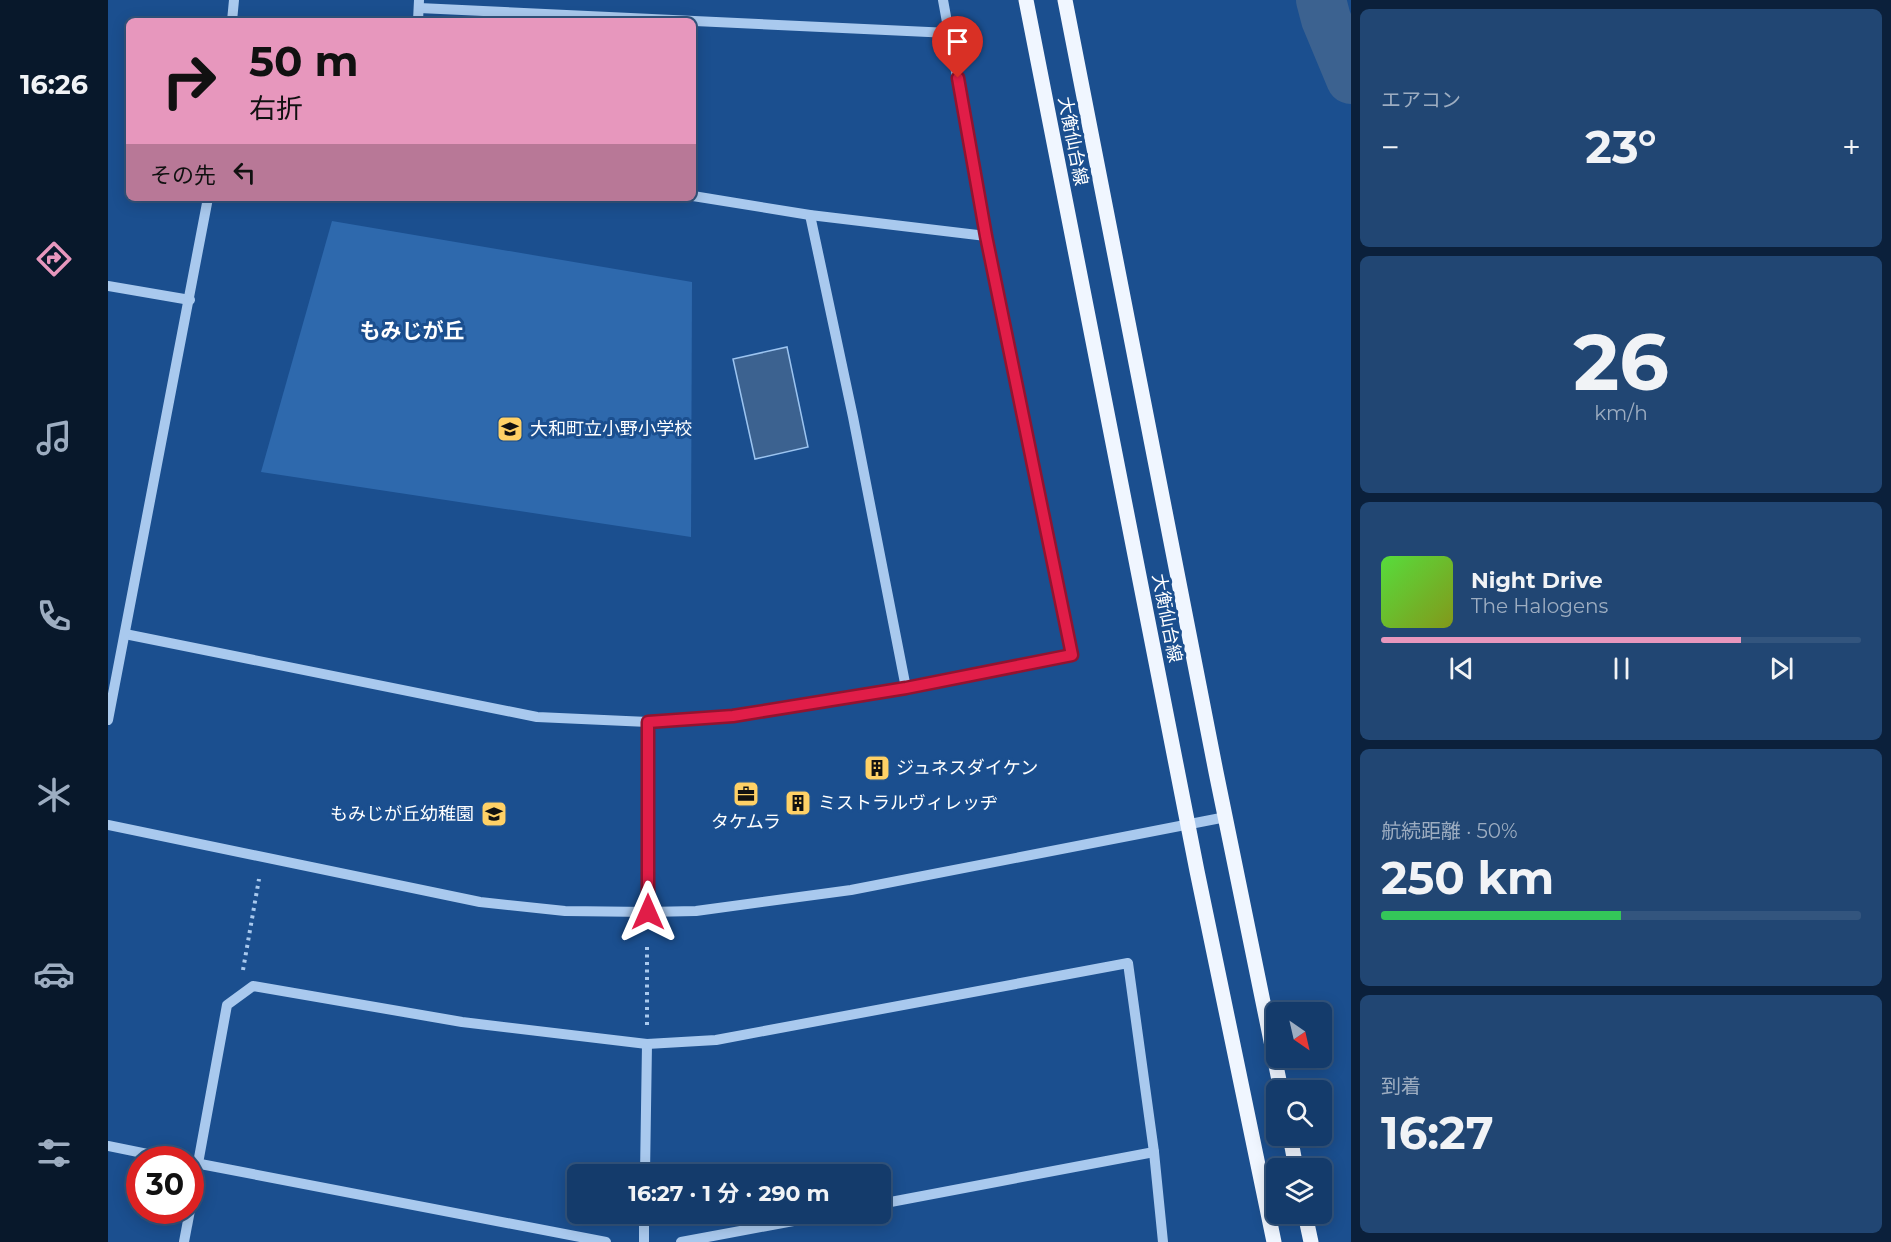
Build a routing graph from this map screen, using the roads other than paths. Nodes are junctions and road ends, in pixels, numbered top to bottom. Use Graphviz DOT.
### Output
graph roads {
  1 [pos="234,0"];
  2 [pos="943,0"];
  3 [pos="1026,0"];
  4 [pos="1065,0"];
  5 [pos="419,4"];
  6 [pos="232,18"];
  7 [pos="675,18"];
  8 [pos="696,19"];
  9 [pos="950,33"];
  10 [pos="696,196"];
  11 [pos="207,201"];
  12 [pos="810,215"];
  13 [pos="986,236"];
  14 [pos="108,286"];
  15 [pos="190,300"];
  16 [pos="125,634"];
  17 [pos="906,688"];
  18 [pos="108,720"];
  19 [pos="648,722"];
  20 [pos="1226,817"];
  21 [pos="1187,824"];
  22 [pos="108,825"];
  23 [pos="648,912"];
  24 [pos="647,1044"];
  25 [pos="1279,1080"];
  26 [pos="108,1146"];
  27 [pos="198,1146"];
  28 [pos="126,1150"];
  29 [pos="1154,1152"];
  30 [pos="645,1164"];
  31 [pos="204,1165"];
  32 [pos="891,1202"];
  33 [pos="187,1224"];
  34 [pos="644,1224"];
  35 [pos="777,1224"];
  36 [pos="1307,1224"];
  37 [pos="184,1242"];
  38 [pos="606,1242"];
  39 [pos="644,1242"];
  40 [pos="681,1242"];
  41 [pos="1163,1242"];
  42 [pos="1274,1242"];
  43 [pos="1311,1242"];
  1 -- 6 [label="street"];
  2 -- 9 [label="street"];
  3 -- 21 [label="main road, 大衡仙台線"];
  4 -- 20 [label="main road, 大衡仙台線"];
  5 -- 7 [label="street"];
  8 -- 9 [label="street"];
  9 -- 13 [label="street"];
  10 -- 12 [label="street"];
  11 -- 15 [label="street"];
  12 -- 13 [label="street"];
  12 -- 17 [label="street"];
  13 -- 17 [label="street"];
  14 -- 15 [label="street"];
  15 -- 16 [label="street"];
  16 -- 18 [label="street"];
  16 -- 19 [label="street"];
  17 -- 19 [label="street"];
  19 -- 23 [label="street"];
  20 -- 21 [label="street"];
  20 -- 25 [label="main road, 大衡仙台線"];
  21 -- 23 [label="street"];
  21 -- 42 [label="main road, 大衡仙台線"];
  22 -- 23 [label="street"];
  24 -- 27 [label="street"];
  24 -- 29 [label="street"];
  24 -- 30 [label="street"];
  26 -- 28 [label="street"];
  29 -- 32 [label="street"];
  29 -- 41 [label="street"];
  31 -- 38 [label="street"];
  33 -- 37 [label="street"];
  34 -- 39 [label="street"];
  35 -- 40 [label="street"];
  36 -- 43 [label="main road"];
}
